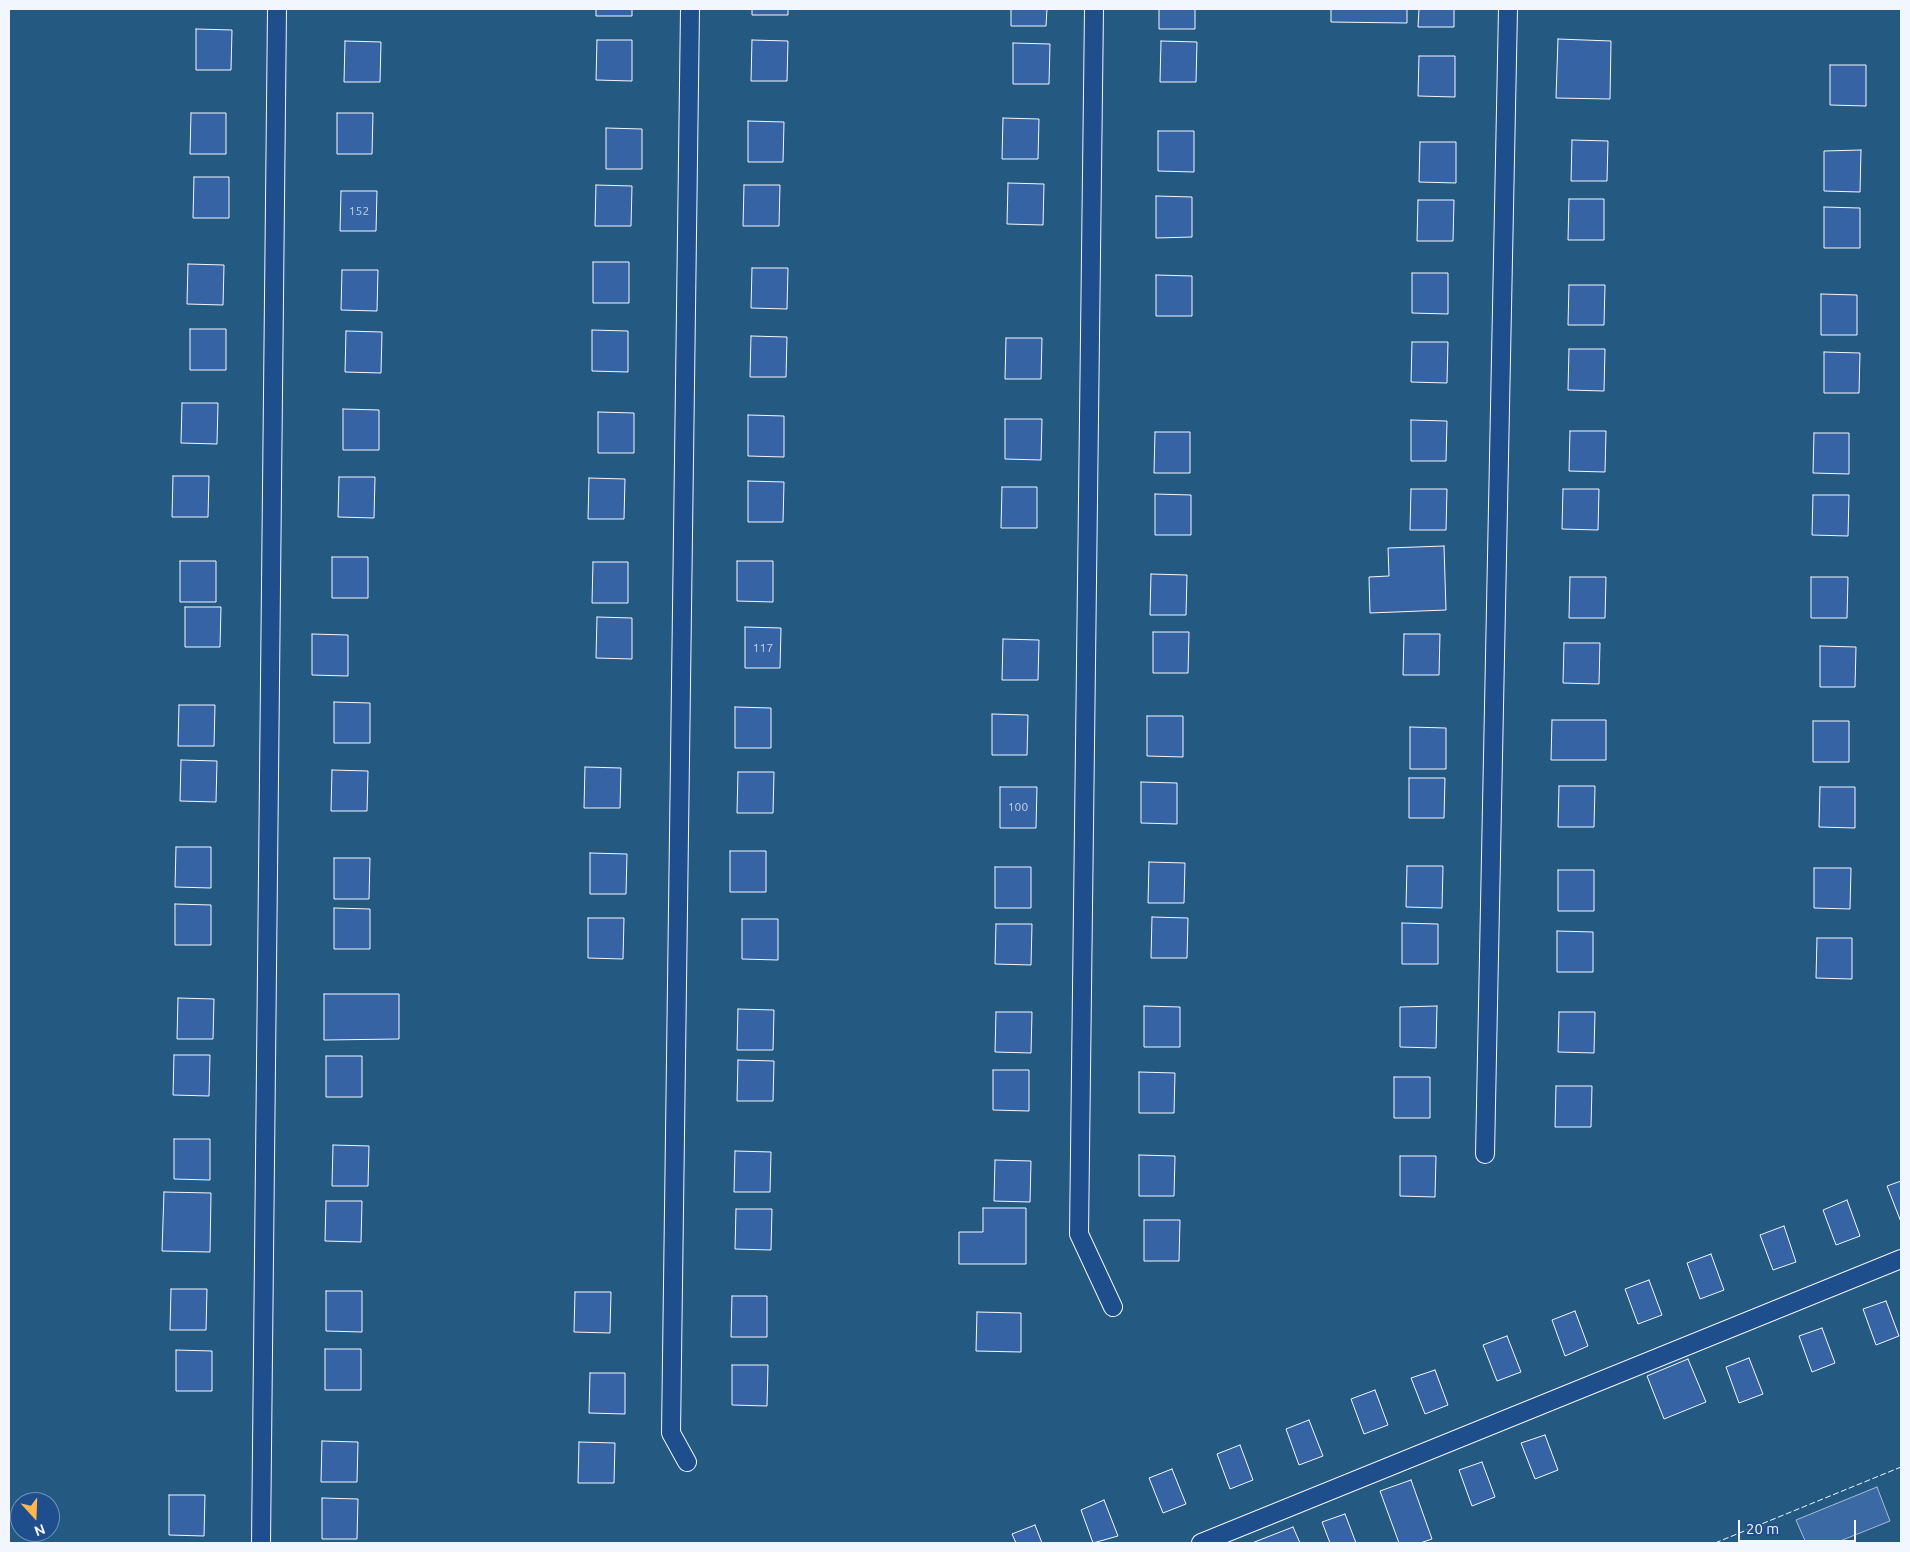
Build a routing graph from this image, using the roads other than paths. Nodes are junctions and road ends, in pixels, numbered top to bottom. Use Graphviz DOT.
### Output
graph roads {
  1 [pos="277,9"];
  2 [pos="690,9"];
  3 [pos="1094,9"];
  4 [pos="1508,9"];
  5 [pos="1485,1154"];
  6 [pos="1901,1259"];
  7 [pos="1114,1307"];
  8 [pos="687,1462"];
  9 [pos="261,1543"];
  10 [pos="1201,1543"];
  1 -- 9 [label="lane"];
  2 -- 8 [label="lane"];
  3 -- 7 [label="lane"];
  4 -- 5 [label="lane"];
  6 -- 10 [label="lane"];
}
